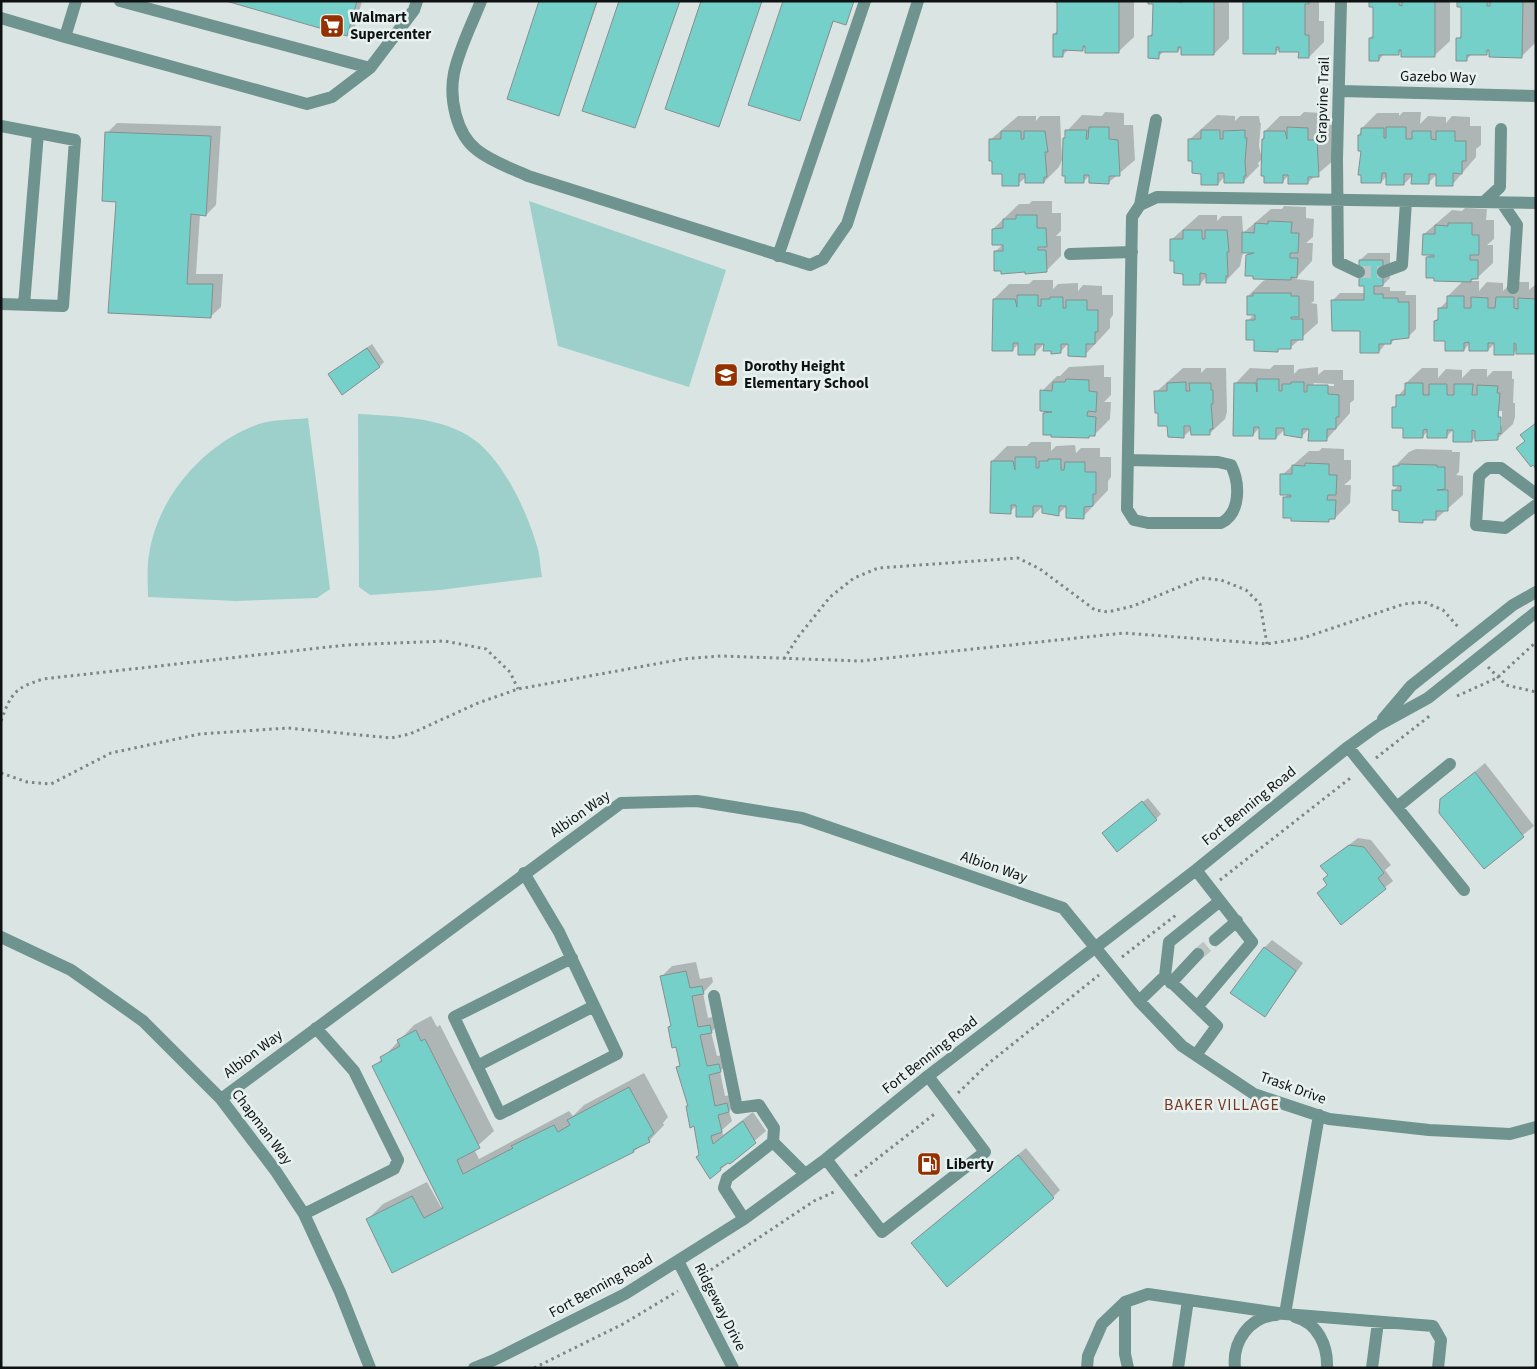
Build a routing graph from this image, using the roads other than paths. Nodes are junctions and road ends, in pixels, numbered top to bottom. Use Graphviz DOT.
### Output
graph roads {
  1 [pos="76,1"];
  2 [pos="120,1"];
  3 [pos="417,1"];
  4 [pos="481,1"];
  5 [pos="865,1"];
  6 [pos="918,1"];
  7 [pos="1341,1"];
  8 [pos="1,18"];
  9 [pos="65,37"];
  10 [pos="370,68"];
  11 [pos="1340,91"];
  12 [pos="1536,96"];
  13 [pos="1156,120"];
  14 [pos="1,126"];
  15 [pos="1501,129"];
  16 [pos="38,133"];
  17 [pos="1338,201"];
  18 [pos="1406,201"];
  19 [pos="1484,202"];
  20 [pos="1502,203"];
  21 [pos="1536,204"];
  22 [pos="1140,206"];
  23 [pos="1132,252"];
  24 [pos="1070,254"];
  25 [pos="778,256"];
  26 [pos="1359,272"];
  27 [pos="1383,272"];
  28 [pos="1513,288"];
  29 [pos="1,304"];
  30 [pos="24,305"];
  31 [pos="1128,460"];
  32 [pos="1536,494"];
  33 [pos="1536,505"];
  34 [pos="1536,592"];
  35 [pos="1536,612"];
  36 [pos="1377,726"];
  37 [pos="1348,747"];
  38 [pos="1450,764"];
  39 [pos="1397,807"];
  40 [pos="1196,870"];
  41 [pos="524,873"];
  42 [pos="1464,890"];
  43 [pos="1220,901"];
  44 [pos="1237,921"];
  45 [pos="1,937"];
  46 [pos="1215,940"];
  47 [pos="1095,946"];
  48 [pos="1198,954"];
  49 [pos="572,958"];
  50 [pos="1168,980"];
  51 [pos="714,996"];
  52 [pos="1138,1001"];
  53 [pos="594,1006"];
  54 [pos="1197,1007"];
  55 [pos="316,1028"];
  56 [pos="1196,1055"];
  57 [pos="477,1066"];
  58 [pos="928,1076"];
  59 [pos="221,1099"];
  60 [pos="1319,1115"];
  61 [pos="1536,1127"];
  62 [pos="773,1142"];
  63 [pos="826,1159"];
  64 [pos="805,1174"];
  65 [pos="304,1214"];
  66 [pos="744,1219"];
  67 [pos="678,1261"];
  68 [pos="1188,1300"];
  69 [pos="1125,1302"];
  70 [pos="1285,1314"];
  71 [pos="1378,1322"];
  72 [pos="370,1368"];
  73 [pos="474,1368"];
  74 [pos="733,1368"];
  75 [pos="1087,1368"];
  76 [pos="1128,1368"];
  77 [pos="1178,1368"];
  78 [pos="1235,1368"];
  79 [pos="1327,1368"];
  80 [pos="1372,1368"];
  81 [pos="1438,1368"];
  1 -- 9 [label="street"];
  2 -- 10 [label="street"];
  3 -- 10 [label="street"];
  4 -- 25 [label="street"];
  5 -- 25 [label="street"];
  6 -- 25 [label="street"];
  7 -- 11 [label="street, Grapvine Trail"];
  8 -- 9 [label="street"];
  9 -- 10 [label="street"];
  11 -- 12 [label="street, Gazebo Way"];
  11 -- 17 [label="street, Grapvine Trail"];
  13 -- 22 [label="street"];
  14 -- 16 [label="street"];
  15 -- 19 [label="street"];
  16 -- 30 [label="street"];
  16 -- 30 [label="street"];
  17 -- 18 [label="street"];
  17 -- 22 [label="street"];
  17 -- 26 [label="street, Grapvine Trail"];
  18 -- 19 [label="street"];
  18 -- 27 [label="street"];
  19 -- 20 [label="street"];
  20 -- 21 [label="street"];
  20 -- 28 [label="street"];
  22 -- 23 [label="street"];
  23 -- 24 [label="street"];
  23 -- 31 [label="street"];
  29 -- 30 [label="street"];
  31 -- 31 [label="street"];
  32 -- 33 [label="street"];
  34 -- 36 [label="street, Fort Benning Road"];
  35 -- 36 [label="street, Fort Benning Road"];
  36 -- 37 [label="street, Fort Benning Road"];
  37 -- 39 [label="street"];
  37 -- 40 [label="street, Fort Benning Road"];
  38 -- 39 [label="street"];
  39 -- 42 [label="street"];
  40 -- 43 [label="street"];
  40 -- 47 [label="street, Fort Benning Road"];
  41 -- 47 [label="street, Albion Way"];
  41 -- 49 [label="street"];
  41 -- 55 [label="street, Albion Way"];
  43 -- 44 [label="street"];
  43 -- 50 [label="street"];
  44 -- 46 [label="street"];
  44 -- 54 [label="street"];
  45 -- 59 [label="street, Chapman Way"];
  47 -- 52 [label="street, Trask Drive"];
  47 -- 58 [label="street, Fort Benning Road"];
  48 -- 50 [label="street"];
  49 -- 53 [label="street"];
  49 -- 57 [label="street"];
  50 -- 52 [label="street"];
  50 -- 54 [label="street"];
  51 -- 62 [label="street"];
  52 -- 56 [label="street, Trask Drive"];
  53 -- 57 [label="street"];
  53 -- 57 [label="street"];
  54 -- 56 [label="street"];
  55 -- 59 [label="street, Albion Way"];
  55 -- 65 [label="street"];
  56 -- 60 [label="street, Trask Drive"];
  58 -- 63 [label="street, Fort Benning Road"];
  58 -- 63 [label="street"];
  59 -- 65 [label="street, Chapman Way"];
  60 -- 61 [label="street, Trask Drive"];
  60 -- 70 [label="street"];
  62 -- 64 [label="street"];
  62 -- 66 [label="street"];
  63 -- 64 [label="street, Fort Benning Road"];
  64 -- 66 [label="street, Fort Benning Road"];
  65 -- 72 [label="street, Chapman Way"];
  66 -- 67 [label="street, Fort Benning Road"];
  67 -- 73 [label="street, Fort Benning Road"];
  67 -- 74 [label="street, Ridgeway Drive"];
  68 -- 69 [label="street"];
  68 -- 70 [label="street"];
  68 -- 77 [label="street"];
  69 -- 75 [label="street"];
  69 -- 76 [label="street"];
  70 -- 71 [label="street"];
  70 -- 78 [label="street"];
  70 -- 79 [label="street"];
  71 -- 80 [label="street"];
  71 -- 81 [label="street"];
}
